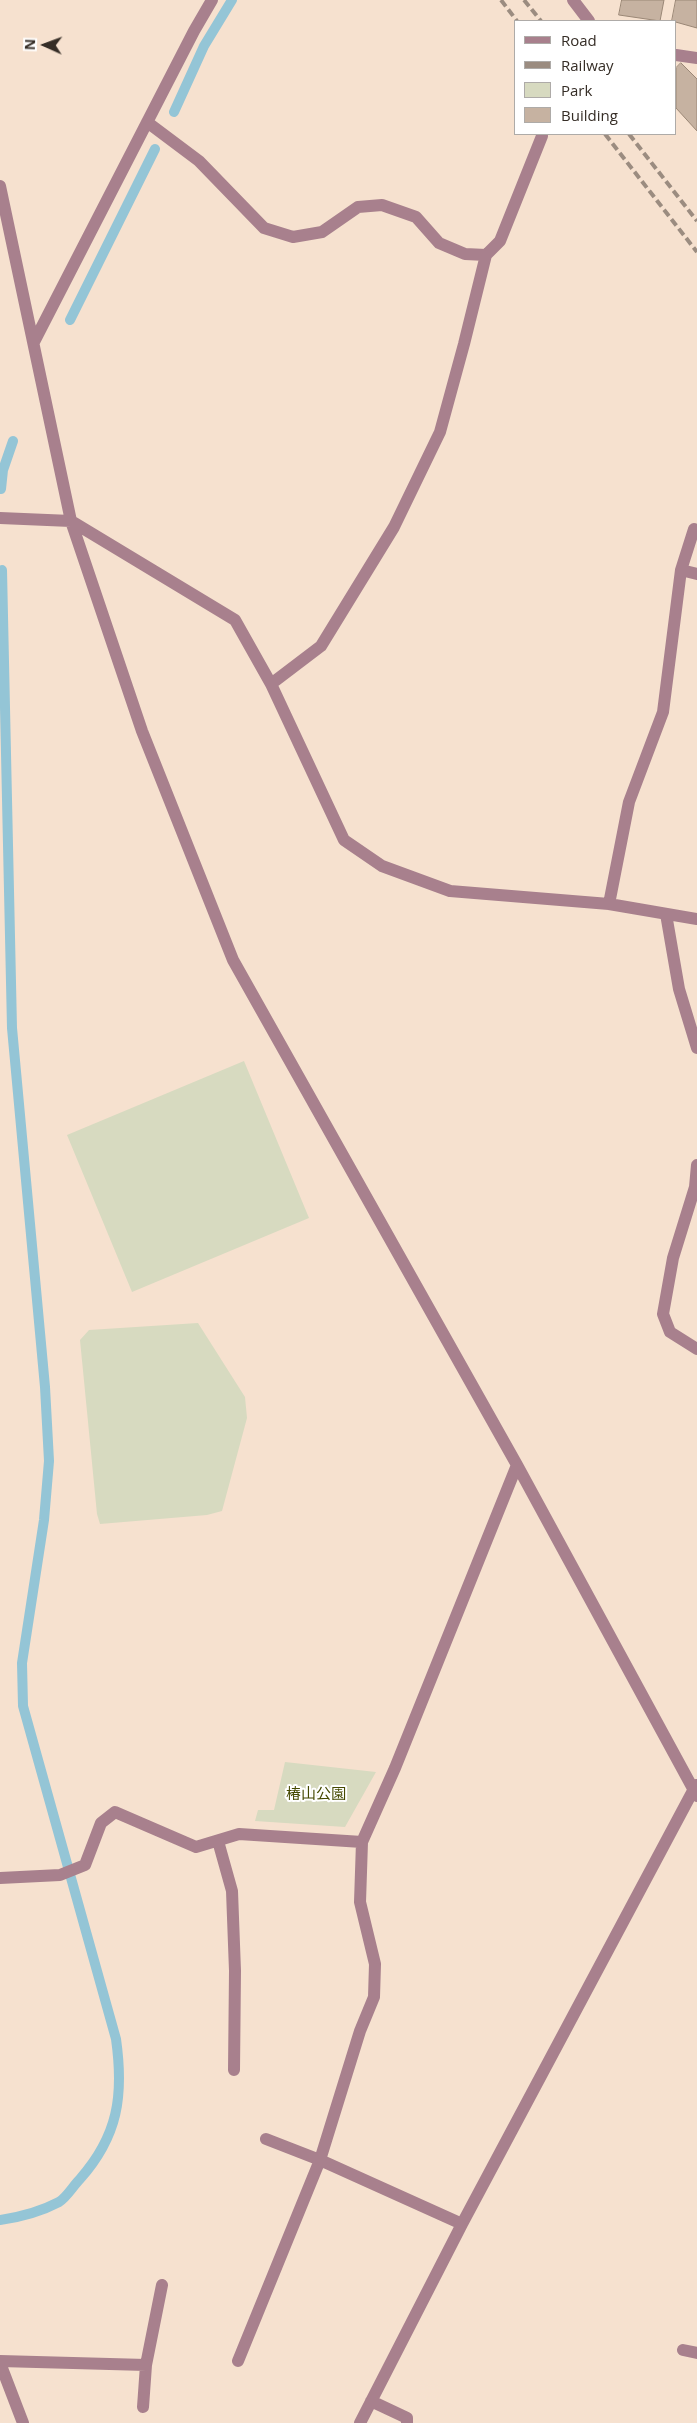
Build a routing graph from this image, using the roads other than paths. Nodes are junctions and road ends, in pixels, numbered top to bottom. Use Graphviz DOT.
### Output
graph roads {
  1 [pos="212,0"];
  2 [pos="573,0"];
  3 [pos="588,20"];
  4 [pos="677,55"];
  5 [pos="697,58"];
  6 [pos="147,122"];
  7 [pos="542,136"];
  8 [pos="0,186"];
  9 [pos="486,255"];
  10 [pos="34,342"];
  11 [pos="0,518"];
  12 [pos="71,521"];
  13 [pos="694,529"];
  14 [pos="682,570"];
  15 [pos="697,574"];
  16 [pos="271,684"];
  17 [pos="609,904"];
  18 [pos="666,914"];
  19 [pos="697,920"];
  20 [pos="697,1048"];
  21 [pos="697,1165"];
  22 [pos="697,1349"];
  23 [pos="516,1465"];
  24 [pos="696,1789"];
  25 [pos="218,1841"];
  26 [pos="362,1842"];
  27 [pos="0,1878"];
  28 [pos="234,2070"];
  29 [pos="266,2139"];
  30 [pos="320,2160"];
  31 [pos="462,2224"];
  32 [pos="162,2285"];
  33 [pos="683,2350"];
  34 [pos="697,2353"];
  35 [pos="238,2361"];
  36 [pos="0,2362"];
  37 [pos="146,2365"];
  38 [pos="371,2400"];
  39 [pos="143,2407"];
  40 [pos="23,2423"];
  41 [pos="360,2423"];
  42 [pos="407,2423"];
  1 -- 6 [label="street"];
  2 -- 3 [label="street"];
  4 -- 5 [label="street"];
  6 -- 9 [label="street"];
  6 -- 10 [label="street"];
  7 -- 9 [label="street"];
  8 -- 10 [label="street"];
  9 -- 16 [label="street"];
  10 -- 12 [label="street"];
  11 -- 12 [label="street"];
  12 -- 16 [label="street"];
  12 -- 23 [label="street"];
  13 -- 14 [label="street"];
  14 -- 15 [label="street"];
  14 -- 17 [label="street"];
  16 -- 17 [label="street"];
  17 -- 18 [label="street"];
  18 -- 19 [label="street"];
  18 -- 20 [label="street"];
  21 -- 22 [label="street"];
  23 -- 24 [label="street"];
  23 -- 26 [label="street"];
  24 -- 31 [label="street"];
  25 -- 26 [label="street"];
  25 -- 27 [label="street"];
  25 -- 28 [label="street"];
  26 -- 30 [label="street"];
  29 -- 30 [label="street"];
  30 -- 31 [label="street"];
  30 -- 35 [label="street"];
  31 -- 38 [label="street"];
  32 -- 37 [label="street"];
  33 -- 34 [label="street"];
  36 -- 37 [label="street"];
  36 -- 40 [label="street"];
  37 -- 39 [label="street"];
  38 -- 41 [label="street"];
  38 -- 42 [label="street"];
}
